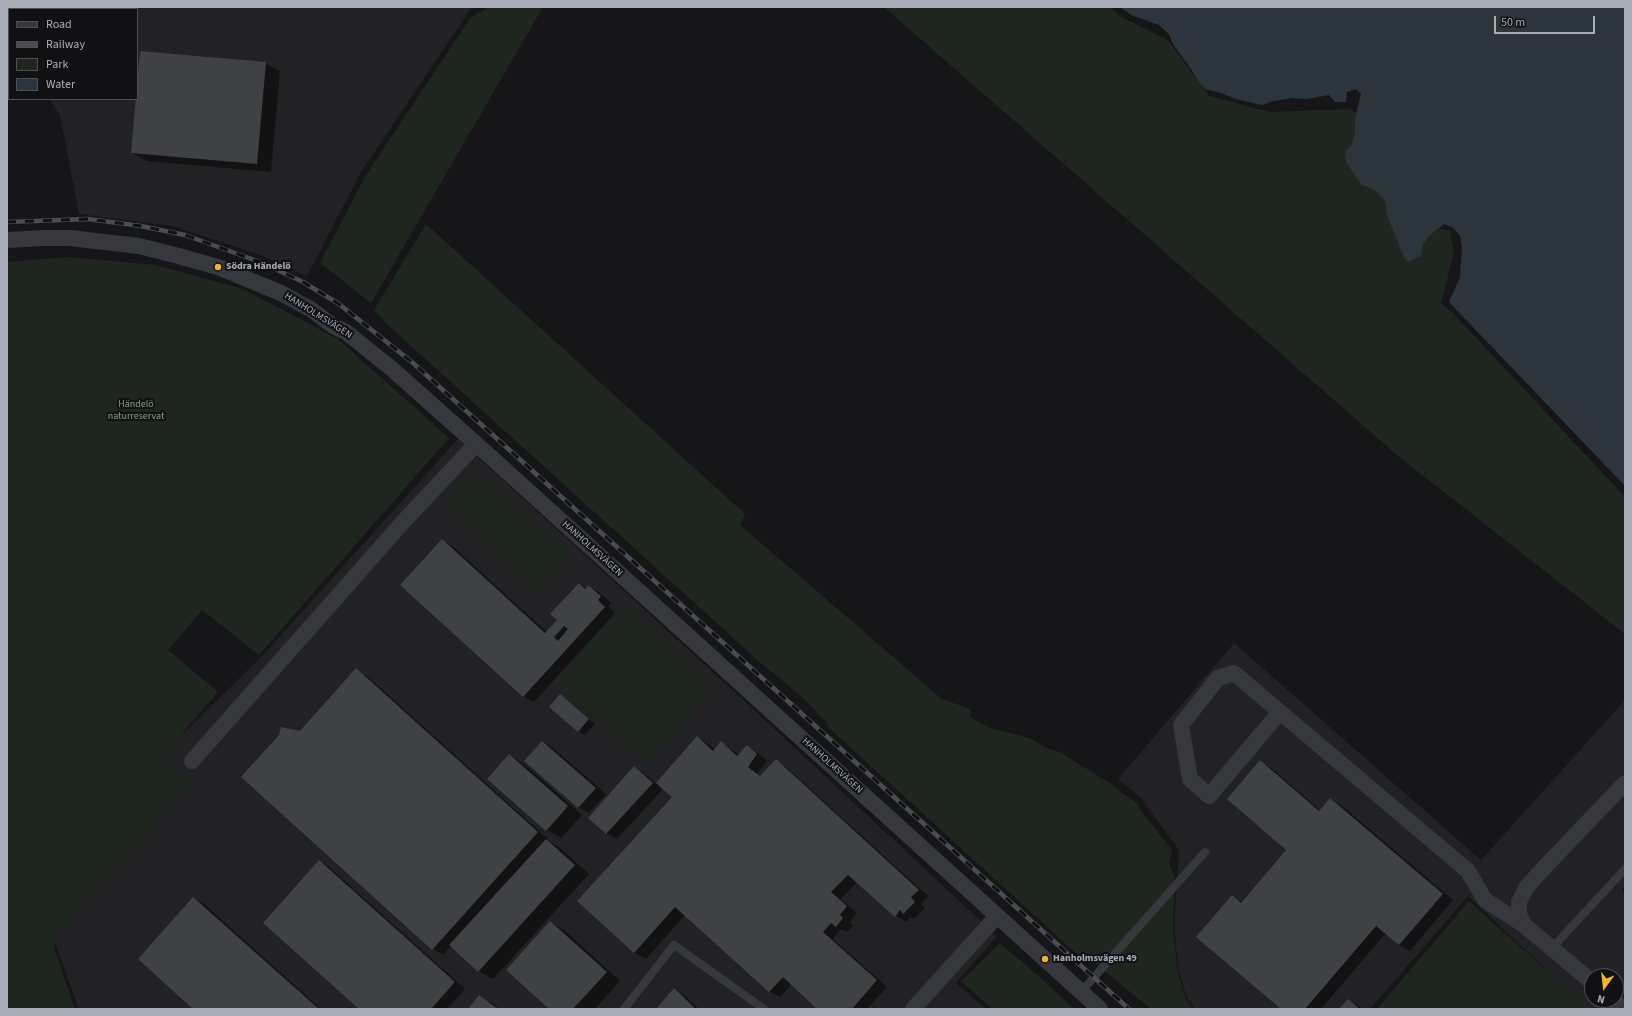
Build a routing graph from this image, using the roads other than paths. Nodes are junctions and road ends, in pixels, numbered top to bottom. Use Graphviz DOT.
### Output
graph roads {
  1 [pos="7,240"];
  2 [pos="476,444"];
  3 [pos="1280,712"];
  4 [pos="192,761"];
  5 [pos="1625,783"];
  6 [pos="1205,852"];
  7 [pos="1625,869"];
  8 [pos="997,916"];
  9 [pos="1524,925"];
  10 [pos="1552,948"];
  11 [pos="1584,975"];
  12 [pos="1081,992"];
  13 [pos="624,1009"];
  14 [pos="764,1009"];
  15 [pos="913,1009"];
  16 [pos="1100,1009"];
  1 -- 2 [label="street, HANHOLMSVÄGEN"];
  2 -- 4 [label="street"];
  2 -- 8 [label="street, HANHOLMSVÄGEN"];
  3 -- 3 [label="street"];
  3 -- 9 [label="street"];
  5 -- 9 [label="street"];
  6 -- 12 [label="lane"];
  7 -- 10 [label="lane"];
  8 -- 12 [label="street, HANHOLMSVÄGEN"];
  8 -- 15 [label="street"];
  9 -- 10 [label="street"];
  10 -- 11 [label="street"];
  12 -- 16 [label="street, HANHOLMSVÄGEN"];
  13 -- 14 [label="lane"];
}
